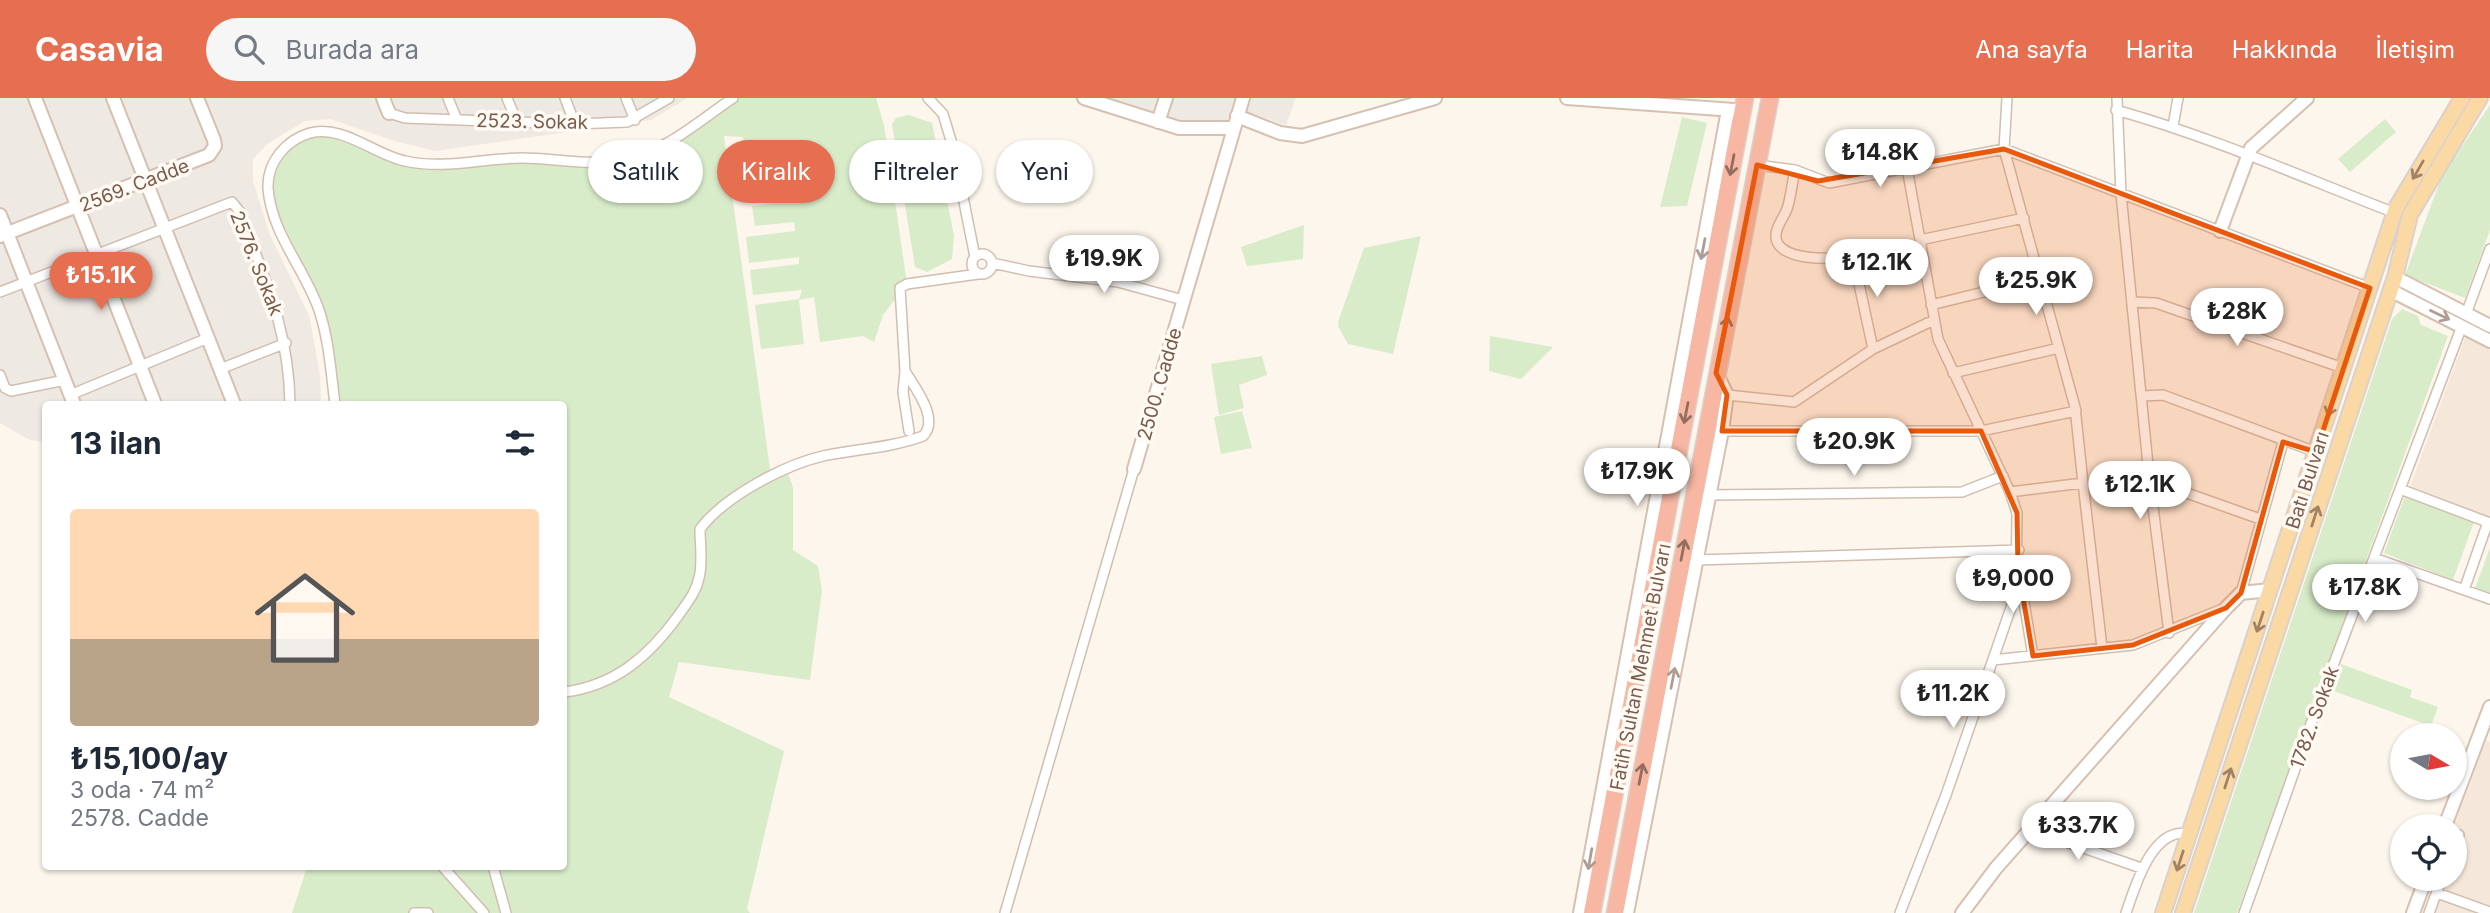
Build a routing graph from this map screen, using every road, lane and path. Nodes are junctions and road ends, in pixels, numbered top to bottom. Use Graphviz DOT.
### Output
graph roads {
  1 [pos="35,98"];
  2 [pos="113,98"];
  3 [pos="199,98"];
  4 [pos="383,98"];
  5 [pos="448,98"];
  6 [pos="508,98"];
  7 [pos="565,98"];
  8 [pos="626,98"];
  9 [pos="669,98"];
  10 [pos="733,98"];
  11 [pos="928,98"];
  12 [pos="1166,98"];
  13 [pos="1243,98"];
  14 [pos="1435,98"];
  15 [pos="1567,98"];
  16 [pos="1770,98"];
  17 [pos="2007,98"];
  18 [pos="2117,98"];
  19 [pos="2178,98"];
  20 [pos="2307,98"];
  21 [pos="2462,98"];
  22 [pos="2480,98"];
  23 [pos="2490,98"];
  24 [pos="1091,99"];
  25 [pos="1738,106"];
  26 [pos="2116,110"];
  27 [pos="2457,110"];
  28 [pos="389,113"];
  29 [pos="457,120"];
  30 [pos="635,120"];
  31 [pos="517,122"];
  32 [pos="1158,122"];
  33 [pos="1235,122"];
  34 [pos="575,124"];
  35 [pos="2173,126"];
  36 [pos="2004,149"];
  37 [pos="2249,156"];
  38 [pos="1757,165"];
  39 [pos="2436,168"];
  40 [pos="1906,169"];
  41 [pos="1795,170"];
  42 [pos="146,180"];
  43 [pos="2121,194"];
  44 [pos="77,207"];
  45 [pos="2395,213"];
  46 [pos="0,215"];
  47 [pos="2024,218"];
  48 [pos="164,228"];
  49 [pos="2220,231"];
  50 [pos="4,234"];
  51 [pos="1920,240"];
  52 [pos="2490,249"];
  53 [pos="96,254"];
  54 [pos="978,265"];
  55 [pos="1029,271"];
  56 [pos="2041,278"];
  57 [pos="26,281"];
  58 [pos="2393,284"];
  59 [pos="2370,288"];
  60 [pos="0,292"];
  61 [pos="1183,300"];
  62 [pos="2132,302"];
  63 [pos="1931,305"];
  64 [pos="1934,320"];
  65 [pos="2464,320"];
  66 [pos="2490,326"];
  67 [pos="208,338"];
  68 [pos="2490,341"];
  69 [pos="286,343"];
  70 [pos="2059,348"];
  71 [pos="1873,349"];
  72 [pos="140,365"];
  73 [pos="2343,368"];
  74 [pos="220,369"];
  75 [pos="905,371"];
  76 [pos="1716,373"];
  77 [pos="1953,373"];
  78 [pos="0,375"];
  79 [pos="65,380"];
  80 [pos="1727,396"];
  81 [pos="2142,396"];
  82 [pos="72,399"];
  83 [pos="154,401"];
  84 [pos="233,401"];
  85 [pos="290,401"];
  86 [pos="334,401"];
  87 [pos="2076,411"];
  88 [pos="909,431"];
  89 [pos="1722,431"];
  90 [pos="1981,431"];
  91 [pos="2283,442"];
  92 [pos="2316,453"];
  93 [pos="1134,469"];
  94 [pos="2003,476"];
  95 [pos="2083,483"];
  96 [pos="2151,487"];
  97 [pos="2400,489"];
  98 [pos="2010,492"];
  99 [pos="1708,495"];
  100 [pos="2260,519"];
  101 [pos="2489,523"];
  102 [pos="2018,550"];
  103 [pos="2374,558"];
  104 [pos="1696,560"];
  105 [pos="2018,568"];
  106 [pos="2270,590"];
  107 [pos="2464,590"];
  108 [pos="2241,593"];
  109 [pos="2490,599"];
  110 [pos="2226,608"];
  111 [pos="2169,633"];
  112 [pos="2102,648"];
  113 [pos="2033,656"];
  114 [pos="1993,660"];
  115 [pos="567,692"];
  116 [pos="2490,708"];
  117 [pos="2486,732"];
  118 [pos="2450,814"];
  119 [pos="2036,822"];
  120 [pos="2189,834"];
  121 [pos="2141,868"];
  122 [pos="446,870"];
  123 [pos="494,870"];
  124 [pos="2421,891"];
  125 [pos="2437,893"];
  126 [pos="2490,912"];
  127 [pos="414,913"];
  128 [pos="428,913"];
  129 [pos="484,913"];
  130 [pos="506,913"];
  131 [pos="1004,913"];
  132 [pos="1580,913"];
  133 [pos="1592,913"];
  134 [pos="1615,913"];
  135 [pos="1627,913"];
  136 [pos="1900,913"];
  137 [pos="1962,913"];
  138 [pos="2126,913"];
  139 [pos="2163,913"];
  140 [pos="2183,913"];
  141 [pos="2244,913"];
  142 [pos="2413,913"];
  143 [pos="2429,913"];
  1 -- 44 [label="street"];
  2 -- 42 [label="street"];
  3 -- 42 [label="street, 2569. Cadde"];
  4 -- 28 [label="street"];
  5 -- 29 [label="street"];
  6 -- 31 [label="street"];
  7 -- 34 [label="street"];
  8 -- 30 [label="street"];
  9 -- 30 [label="street, 2523. Sokak"];
  10 -- 86 [label="street"];
  11 -- 54 [label="street"];
  12 -- 32 [label="street"];
  13 -- 33 [label="street, 2500. Cadde"];
  14 -- 33 [label="street"];
  15 -- 25 [label="street"];
  16 -- 38 [label="highway, Fatih Sultan Mehmet Bulvarı"];
  17 -- 36 [label="street"];
  18 -- 26 [label="street"];
  19 -- 35 [label="street"];
  20 -- 37 [label="street"];
  21 -- 27 [label="main road, Batı Bulvarı"];
  22 -- 27 [label="main road, Batı Bulvarı"];
  23 -- 39 [label="main road"];
  24 -- 32 [label="street"];
  25 -- 132 [label="street, one-way"];
  25 -- 133 [label="highway, Fatih Sultan Mehmet Bulvarı, one-way"];
  26 -- 35 [label="street"];
  26 -- 43 [label="street"];
  27 -- 39 [label="main road, Batı Bulvarı"];
  27 -- 45 [label="main road, Batı Bulvarı, one-way"];
  28 -- 29 [label="street, 2523. Sokak"];
  29 -- 31 [label="street, 2523. Sokak"];
  30 -- 34 [label="street, 2523. Sokak"];
  31 -- 34 [label="street, 2523. Sokak"];
  32 -- 33 [label="street"];
  33 -- 61 [label="street, 2500. Cadde"];
  35 -- 37 [label="street"];
  36 -- 40 [label="street"];
  36 -- 43 [label="street"];
  36 -- 47 [label="street"];
  37 -- 45 [label="street"];
  37 -- 49 [label="street"];
  38 -- 41 [label="street"];
  76 -- 38 [label="highway, Fatih Sultan Mehmet Bulvarı, one-way"];
  39 -- 58 [label="main road, Batı Bulvarı"];
  40 -- 41 [label="street"];
  40 -- 51 [label="street"];
  41 -- 71 [label="street"];
  42 -- 44 [label="street, 2569. Cadde"];
  42 -- 48 [label="street"];
  43 -- 49 [label="street"];
  43 -- 62 [label="street"];
  44 -- 50 [label="street, 2569. Cadde"];
  44 -- 53 [label="street"];
  45 -- 59 [label="main road, Batı Bulvarı"];
  46 -- 50 [label="street"];
  47 -- 51 [label="street"];
  47 -- 56 [label="street"];
  48 -- 53 [label="street, 2576. Sokak"];
  48 -- 67 [label="street"];
  48 -- 69 [label="street, 2576. Sokak"];
  49 -- 59 [label="street"];
  50 -- 57 [label="street"];
  51 -- 63 [label="street"];
  52 -- 65 [label="street, 1782. Sokak"];
  53 -- 57 [label="street, 2576. Sokak"];
  53 -- 72 [label="street"];
  54 -- 55 [label="street"];
  54 -- 55 [label="street"];
  54 -- 75 [label="street"];
  55 -- 61 [label="street"];
  56 -- 63 [label="street"];
  56 -- 70 [label="street"];
  57 -- 60 [label="street, 2576. Sokak"];
  57 -- 79 [label="street"];
  58 -- 65 [label="street"];
  140 -- 58 [label="main road, Batı Bulvarı, one-way"];
  59 -- 73 [label="main road, Batı Bulvarı"];
  61 -- 93 [label="street, 2500. Cadde"];
  62 -- 73 [label="street"];
  62 -- 81 [label="street"];
  63 -- 64 [label="street"];
  64 -- 71 [label="street"];
  64 -- 77 [label="street"];
  65 -- 66 [label="street"];
  65 -- 68 [label="street"];
  65 -- 97 [label="street, 1782. Sokak"];
  67 -- 72 [label="street"];
  67 -- 74 [label="street"];
  69 -- 74 [label="street"];
  69 -- 85 [label="street, 2576. Sokak"];
  70 -- 77 [label="street"];
  70 -- 87 [label="street"];
  71 -- 80 [label="street"];
  72 -- 82 [label="street"];
  72 -- 83 [label="street"];
  73 -- 92 [label="main road, Batı Bulvarı, one-way"];
  74 -- 84 [label="street"];
  75 -- 88 [label="street"];
  75 -- 115 [label="street"];
  76 -- 80 [label="street"];
  134 -- 76 [label="highway, Fatih Sultan Mehmet Bulvarı, one-way"];
  77 -- 90 [label="street"];
  78 -- 79 [label="street"];
  79 -- 82 [label="street"];
  80 -- 89 [label="street"];
  81 -- 91 [label="street"];
  81 -- 96 [label="street"];
  87 -- 90 [label="street"];
  87 -- 95 [label="street"];
  89 -- 90 [label="street"];
  89 -- 99 [label="street"];
  90 -- 94 [label="street"];
  91 -- 92 [label="street"];
  91 -- 100 [label="street"];
  92 -- 106 [label="main road, Batı Bulvarı"];
  93 -- 131 [label="street"];
  94 -- 98 [label="street"];
  94 -- 99 [label="street"];
  95 -- 98 [label="street"];
  95 -- 112 [label="street"];
  96 -- 100 [label="street"];
  96 -- 111 [label="street"];
  97 -- 101 [label="street"];
  97 -- 103 [label="street, 1782. Sokak"];
  98 -- 102 [label="street"];
  99 -- 104 [label="street"];
  100 -- 108 [label="street"];
  101 -- 107 [label="street"];
  102 -- 104 [label="street"];
  102 -- 105 [label="street"];
  103 -- 107 [label="street"];
  103 -- 141 [label="street, 1782. Sokak"];
  135 -- 104 [label="street, one-way"];
  105 -- 113 [label="street"];
  105 -- 114 [label="street"];
  106 -- 108 [label="street"];
  106 -- 120 [label="main road, Batı Bulvarı, one-way"];
  107 -- 109 [label="street"];
  108 -- 110 [label="street"];
  110 -- 111 [label="street"];
  110 -- 119 [label="street"];
  111 -- 112 [label="street"];
  112 -- 113 [label="street"];
  113 -- 114 [label="street"];
  114 -- 136 [label="street"];
  116 -- 117 [label="street"];
  117 -- 118 [label="street"];
  119 -- 121 [label="street"];
  119 -- 137 [label="street"];
  120 -- 121 [label="street"];
  120 -- 139 [label="main road, Batı Bulvarı, one-way"];
  121 -- 138 [label="street"];
  122 -- 129 [label="street"];
  123 -- 130 [label="street"];
  124 -- 142 [label="street"];
  125 -- 126 [label="street"];
  125 -- 143 [label="street"];
  127 -- 128 [label="street"];
}
